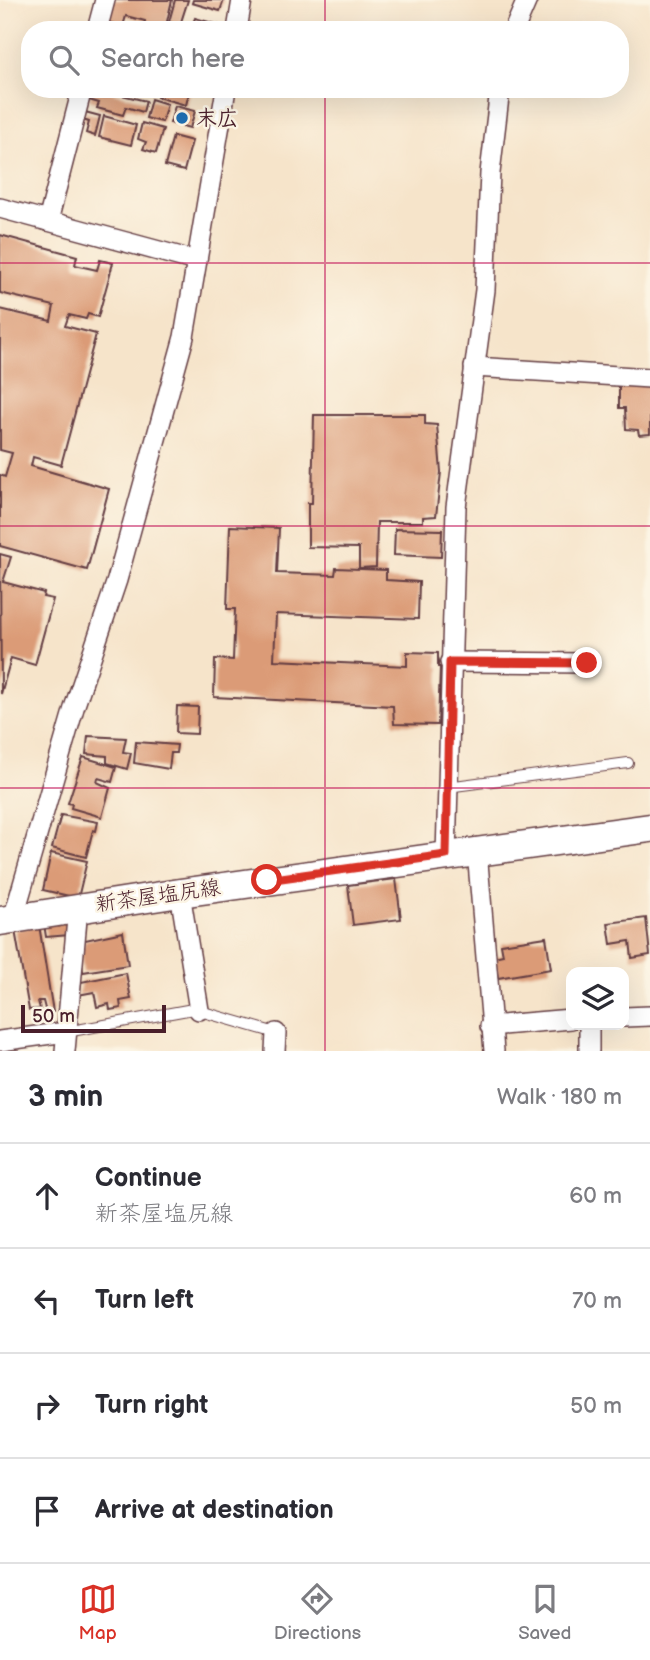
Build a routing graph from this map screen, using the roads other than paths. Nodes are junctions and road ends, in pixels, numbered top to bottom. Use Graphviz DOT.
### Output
graph roads {
  1 [pos="105,0"];
  2 [pos="242,0"];
  3 [pos="527,0"];
  4 [pos="99,21"];
  5 [pos="238,21"];
  6 [pos="518,21"];
  7 [pos="80,98"];
  8 [pos="224,98"];
  9 [pos="499,98"];
  10 [pos="0,208"];
  11 [pos="48,221"];
  12 [pos="196,261"];
  13 [pos="474,367"];
  14 [pos="650,378"];
  15 [pos="450,662"];
  16 [pos="587,663"];
  17 [pos="628,763"];
  18 [pos="446,788"];
  19 [pos="650,828"];
  20 [pos="477,851"];
  21 [pos="446,855"];
  22 [pos="180,893"];
  23 [pos="78,908"];
  24 [pos="7,920"];
  25 [pos="199,1010"];
  26 [pos="650,1016"];
  27 [pos="629,1017"];
  28 [pos="566,1019"];
  29 [pos="490,1026"];
  30 [pos="590,1030"];
  31 [pos="0,1041"];
  32 [pos="66,1042"];
  33 [pos="275,1042"];
  34 [pos="494,1051"];
  35 [pos="589,1051"];
  1 -- 4 [label="street"];
  2 -- 5 [label="street"];
  3 -- 6 [label="street"];
  7 -- 11 [label="street"];
  8 -- 12 [label="street"];
  9 -- 13 [label="street"];
  10 -- 11 [label="street"];
  11 -- 12 [label="street"];
  12 -- 24 [label="street"];
  13 -- 14 [label="street"];
  13 -- 15 [label="street"];
  15 -- 16 [label="street"];
  15 -- 18 [label="street"];
  17 -- 18 [label="lane"];
  18 -- 21 [label="street"];
  19 -- 20 [label="main road, 新茶屋塩尻線"];
  20 -- 21 [label="main road, 新茶屋塩尻線"];
  20 -- 29 [label="street"];
  21 -- 22 [label="main road, 新茶屋塩尻線"];
  22 -- 23 [label="main road, 新茶屋塩尻線"];
  22 -- 25 [label="street"];
  23 -- 24 [label="main road, 新茶屋塩尻線"];
  23 -- 32 [label="street"];
  25 -- 32 [label="lane"];
  25 -- 33 [label="lane"];
  26 -- 27 [label="street"];
  28 -- 29 [label="street"];
  29 -- 34 [label="street"];
  30 -- 35 [label="street"];
  31 -- 32 [label="street"];
}
